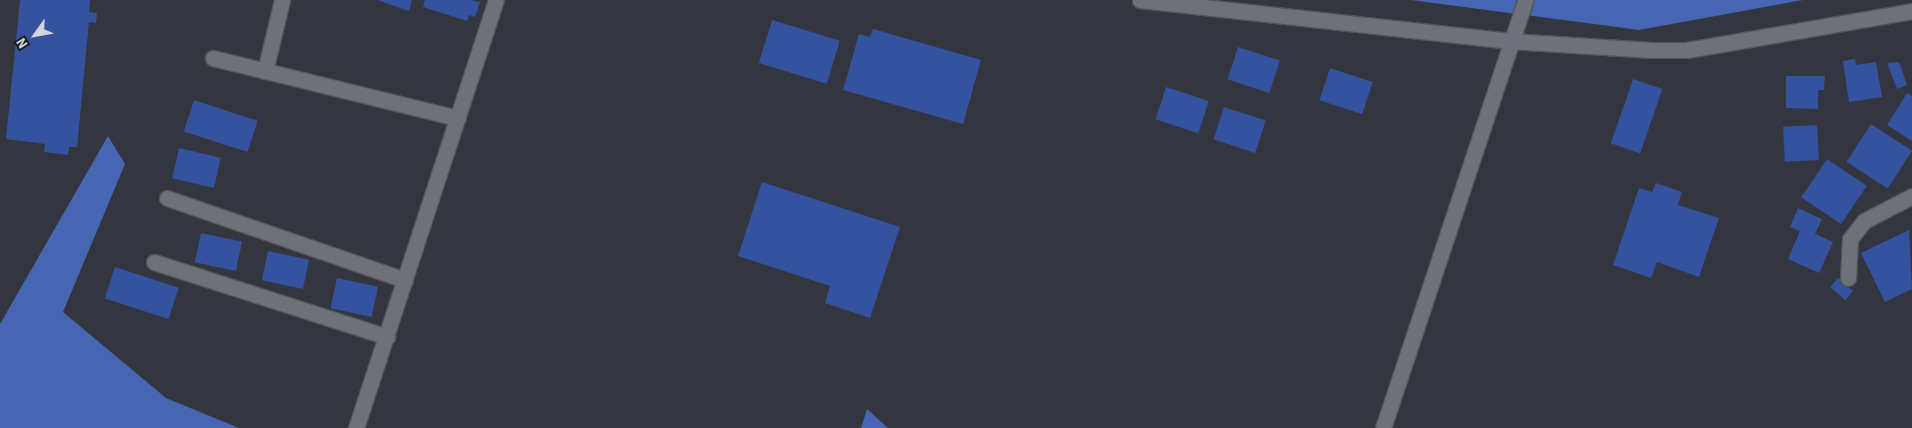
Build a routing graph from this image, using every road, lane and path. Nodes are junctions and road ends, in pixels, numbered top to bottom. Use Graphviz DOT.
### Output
graph roads {
  1 [pos="282,0"];
  2 [pos="496,0"];
  3 [pos="1140,0"];
  4 [pos="1524,0"];
  5 [pos="1912,11"];
  6 [pos="1511,42"];
  7 [pos="213,58"];
  8 [pos="265,71"];
  9 [pos="458,118"];
  10 [pos="1912,196"];
  11 [pos="167,198"];
  12 [pos="154,262"];
  13 [pos="1848,278"];
  14 [pos="405,280"];
  15 [pos="387,337"];
  16 [pos="356,428"];
  17 [pos="1383,428"];
  1 -- 8 [label="street"];
  2 -- 9 [label="street"];
  3 -- 6 [label="street"];
  4 -- 6 [label="street"];
  5 -- 6 [label="street"];
  6 -- 17 [label="street"];
  7 -- 8 [label="street"];
  8 -- 9 [label="street"];
  9 -- 14 [label="street"];
  10 -- 13 [label="street"];
  11 -- 14 [label="street"];
  12 -- 15 [label="street"];
  14 -- 15 [label="street"];
  15 -- 16 [label="street"];
}
